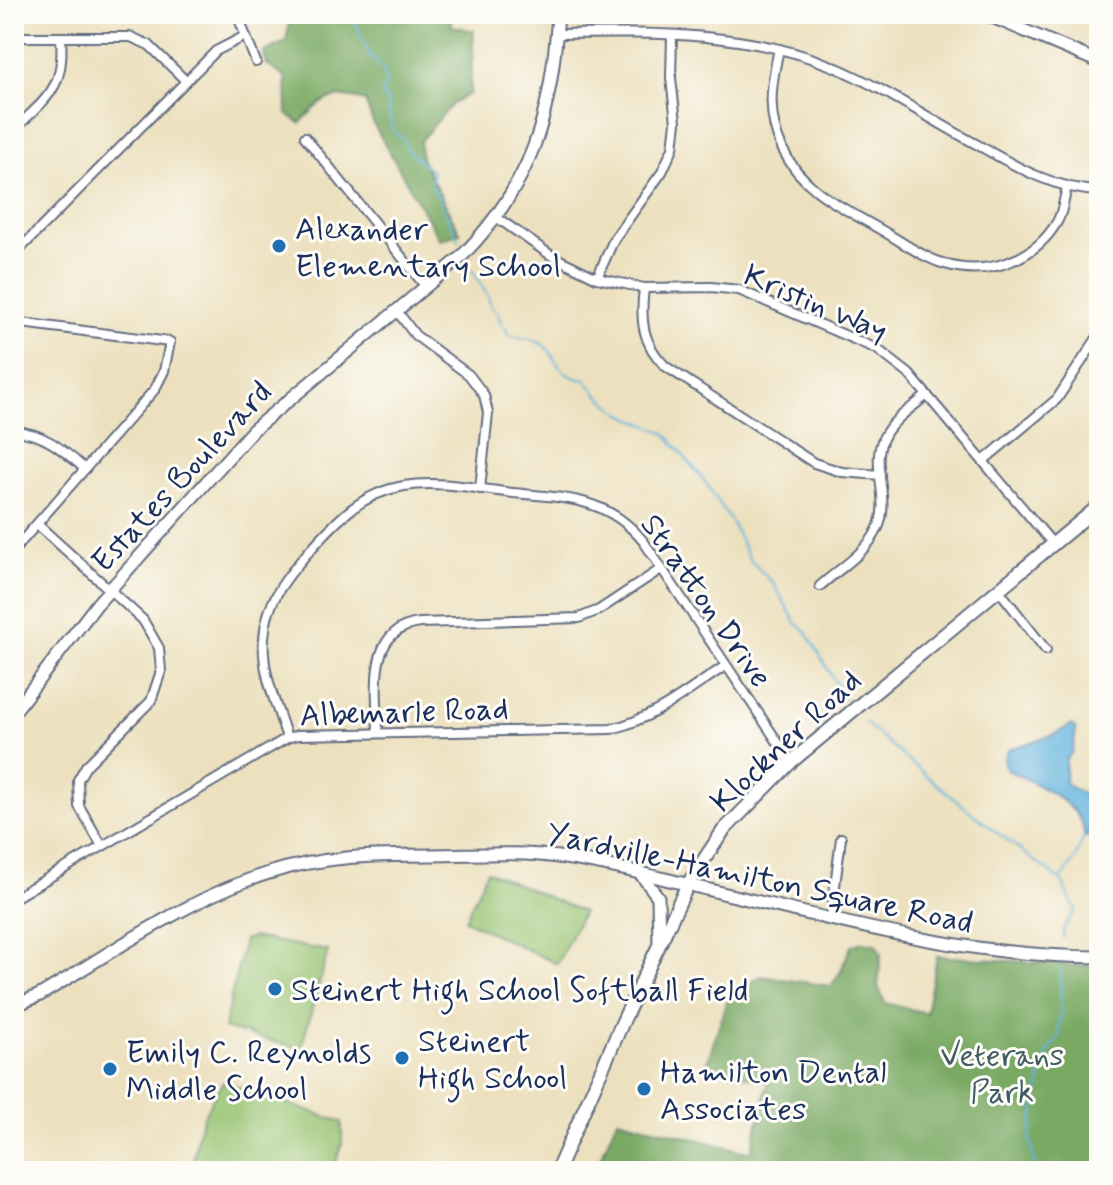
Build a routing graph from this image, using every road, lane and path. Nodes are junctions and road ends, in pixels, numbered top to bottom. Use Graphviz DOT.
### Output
graph roads {
  1 [pos="237,14"];
  2 [pos="558,14"];
  3 [pos="985,14"];
  4 [pos="557,34"];
  5 [pos="672,35"];
  6 [pos="245,36"];
  7 [pos="14,37"];
  8 [pos="61,38"];
  9 [pos="779,49"];
  10 [pos="256,62"];
  11 [pos="1099,62"];
  12 [pos="186,81"];
  13 [pos="14,130"];
  14 [pos="305,137"];
  15 [pos="1067,187"];
  16 [pos="1099,191"];
  17 [pos="496,217"];
  18 [pos="14,255"];
  19 [pos="597,278"];
  20 [pos="426,287"];
  21 [pos="644,288"];
  22 [pos="397,311"];
  23 [pos="14,322"];
  24 [pos="1099,335"];
  25 [pos="927,395"];
  26 [pos="14,431"];
  27 [pos="983,461"];
  28 [pos="85,469"];
  29 [pos="880,475"];
  30 [pos="480,489"];
  31 [pos="1099,506"];
  32 [pos="37,524"];
  33 [pos="1053,544"];
  34 [pos="14,550"];
  35 [pos="661,569"];
  36 [pos="820,586"];
  37 [pos="110,589"];
  38 [pos="998,589"];
  39 [pos="1046,650"];
  40 [pos="725,666"];
  41 [pos="14,712"];
  42 [pos="378,733"];
  43 [pos="287,738"];
  44 [pos="791,762"];
  45 [pos="841,838"];
  46 [pos="102,846"];
  47 [pos="638,872"];
  48 [pos="688,884"];
  49 [pos="14,898"];
  50 [pos="831,918"];
  51 [pos="659,946"];
  52 [pos="1099,957"];
  53 [pos="14,1006"];
  54 [pos="557,1171"];
  1 -- 6 [label="street"];
  2 -- 4 [label="street, Estates Boulevard"];
  3 -- 11 [label="street"];
  4 -- 5 [label="street"];
  4 -- 17 [label="street, Estates Boulevard"];
  5 -- 9 [label="street"];
  5 -- 19 [label="street"];
  6 -- 10 [label="street"];
  6 -- 12 [label="street"];
  7 -- 8 [label="street"];
  8 -- 12 [label="street"];
  8 -- 13 [label="street"];
  9 -- 15 [label="street"];
  9 -- 15 [label="street"];
  12 -- 18 [label="street"];
  14 -- 20 [label="street"];
  15 -- 16 [label="street"];
  17 -- 19 [label="street, Kristin Way"];
  17 -- 20 [label="street, Estates Boulevard"];
  19 -- 21 [label="street, Kristin Way"];
  20 -- 22 [label="street, Estates Boulevard"];
  21 -- 25 [label="street, Kristin Way"];
  21 -- 29 [label="street"];
  22 -- 30 [label="street"];
  22 -- 37 [label="street, Estates Boulevard"];
  23 -- 28 [label="street"];
  24 -- 27 [label="street"];
  25 -- 27 [label="street, Kristin Way"];
  25 -- 29 [label="street"];
  26 -- 28 [label="street"];
  27 -- 33 [label="street, Kristin Way"];
  28 -- 32 [label="street"];
  29 -- 36 [label="street"];
  30 -- 35 [label="street, Stratton Drive"];
  30 -- 43 [label="street, Stratton Drive"];
  31 -- 33 [label="main road, Klockner Road"];
  32 -- 34 [label="street"];
  32 -- 37 [label="street"];
  33 -- 38 [label="main road, Klockner Road"];
  35 -- 40 [label="street, Stratton Drive"];
  35 -- 42 [label="street"];
  37 -- 41 [label="street, Estates Boulevard"];
  37 -- 46 [label="street"];
  38 -- 39 [label="street"];
  38 -- 44 [label="main road, Klockner Road"];
  40 -- 42 [label="street, Albemarle Road"];
  40 -- 44 [label="street, Stratton Drive"];
  42 -- 43 [label="street, Albemarle Road"];
  43 -- 46 [label="street, Albemarle Road"];
  44 -- 48 [label="main road, Klockner Road"];
  45 -- 50 [label="street"];
  46 -- 49 [label="street, Albemarle Road"];
  47 -- 48 [label="street, Yardville-Hamilton Square Road"];
  47 -- 51 [label="street"];
  47 -- 53 [label="street, Yardville-Hamilton Square Road"];
  48 -- 50 [label="street, Yardville-Hamilton Square Road"];
  48 -- 51 [label="main road, Klockner Road"];
  50 -- 52 [label="street, Yardville-Hamilton Square Road"];
  51 -- 54 [label="main road, Klockner Road"];
}
